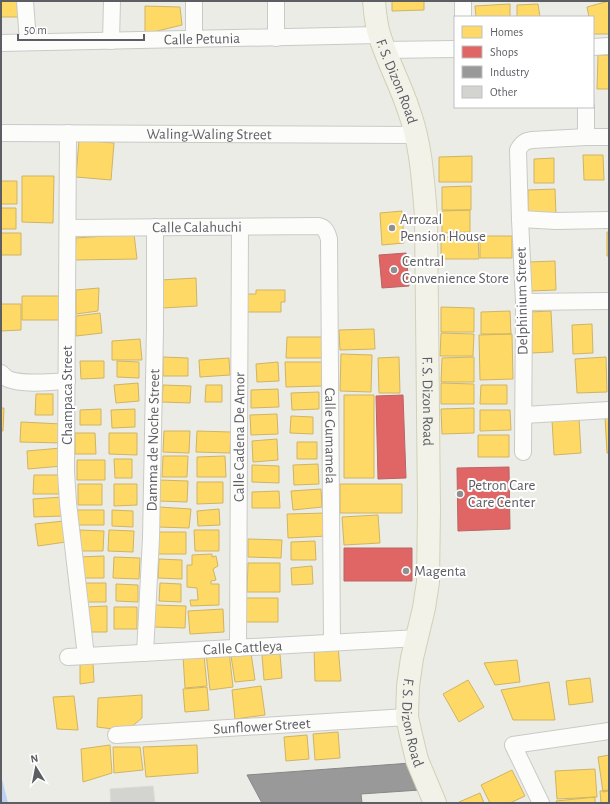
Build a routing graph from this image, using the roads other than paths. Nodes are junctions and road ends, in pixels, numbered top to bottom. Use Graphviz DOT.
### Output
graph roads {
  1 [pos="25,1"];
  2 [pos="112,1"];
  3 [pos="194,1"];
  4 [pos="276,1"];
  5 [pos="374,1"];
  6 [pos="464,1"];
  7 [pos="463,16"];
  8 [pos="276,38"];
  9 [pos="194,39"];
  10 [pos="111,41"];
  11 [pos="1,42"];
  12 [pos="28,42"];
  13 [pos="382,42"];
  14 [pos="609,46"];
  15 [pos="594,47"];
  16 [pos="454,49"];
  17 [pos="586,108"];
  18 [pos="1,133"];
  19 [pos="68,133"];
  20 [pos="416,135"];
  21 [pos="586,136"];
  22 [pos="609,137"];
  23 [pos="520,219"];
  24 [pos="609,220"];
  25 [pos="155,227"];
  26 [pos="240,227"];
  27 [pos="68,228"];
  28 [pos="326,230"];
  29 [pos="524,302"];
  30 [pos="609,302"];
  31 [pos="1,373"];
  32 [pos="67,381"];
  33 [pos="609,410"];
  34 [pos="524,415"];
  35 [pos="523,452"];
  36 [pos="418,638"];
  37 [pos="332,642"];
  38 [pos="238,648"];
  39 [pos="145,653"];
  40 [pos="86,656"];
  41 [pos="68,657"];
  42 [pos="407,717"];
  43 [pos="609,731"];
  44 [pos="116,735"];
  45 [pos="435,803"];
  46 [pos="541,803"];
  1 -- 12 [label="street"];
  2 -- 10 [label="street"];
  3 -- 9 [label="street"];
  4 -- 8 [label="street"];
  5 -- 13 [label="main road, F. S. Dizon Road"];
  6 -- 7 [label="street"];
  8 -- 9 [label="street, Calle Petunia"];
  8 -- 13 [label="street, Calle Petunia"];
  9 -- 10 [label="street, Calle Petunia"];
  10 -- 12 [label="street, Calle Petunia"];
  11 -- 12 [label="street, Calle Petunia"];
  13 -- 16 [label="street, Calle Petunia"];
  13 -- 20 [label="main road, F. S. Dizon Road"];
  14 -- 15 [label="street"];
  17 -- 21 [label="street"];
  18 -- 19 [label="street, Waling-Waling Street"];
  19 -- 20 [label="street, Waling-Waling Street"];
  19 -- 27 [label="street, Champaca Street"];
  20 -- 36 [label="main road, F. S. Dizon Road"];
  21 -- 22 [label="street"];
  21 -- 23 [label="street, Delphinium Street"];
  23 -- 24 [label="street"];
  23 -- 29 [label="street, Delphinium Street"];
  25 -- 26 [label="street, Calle Calahuchi"];
  25 -- 27 [label="street, Calle Calahuchi"];
  25 -- 39 [label="street, Damma de Noche Street"];
  26 -- 28 [label="street, Calle Calahuchi"];
  26 -- 38 [label="street, Calle Cadena De Amor"];
  27 -- 32 [label="street, Champaca Street"];
  28 -- 37 [label="street, Calle Gumamela"];
  29 -- 30 [label="street"];
  29 -- 34 [label="street, Delphinium Street"];
  31 -- 32 [label="street"];
  32 -- 40 [label="street, Champaca Street"];
  33 -- 34 [label="street"];
  34 -- 35 [label="street, Delphinium Street"];
  36 -- 37 [label="street, Calle Cattleya"];
  36 -- 42 [label="main road, F. S. Dizon Road"];
  37 -- 38 [label="street, Calle Cattleya"];
  38 -- 39 [label="street, Calle Cattleya"];
  39 -- 40 [label="street, Calle Cattleya"];
  40 -- 41 [label="street, Calle Cattleya"];
  42 -- 44 [label="street, Sunflower Street"];
  42 -- 45 [label="main road, F. S. Dizon Road"];
  43 -- 46 [label="street"];
}
